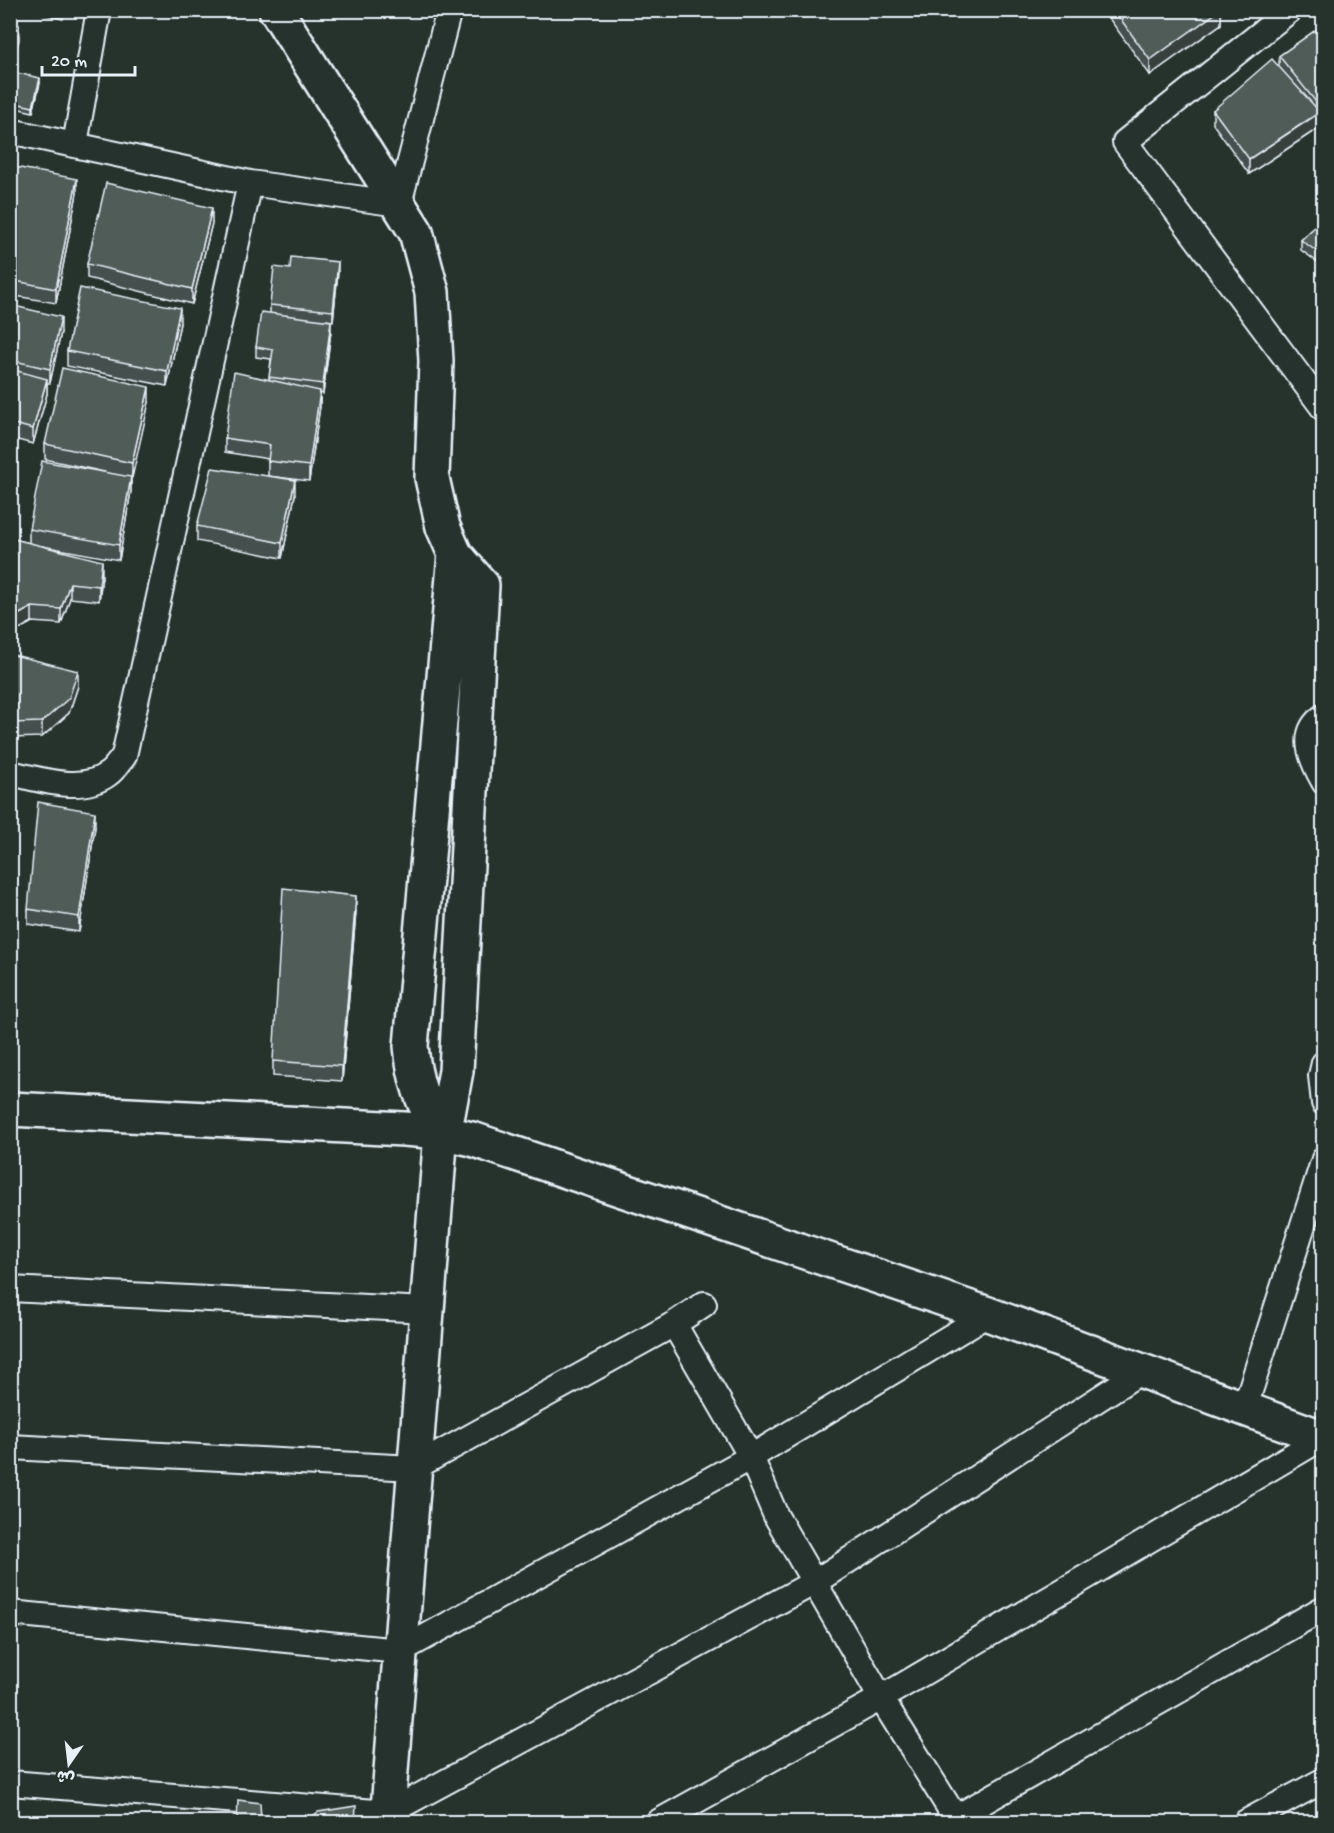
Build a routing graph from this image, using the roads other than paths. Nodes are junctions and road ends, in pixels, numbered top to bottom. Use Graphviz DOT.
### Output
graph roads {
  1 [pos="99,10"];
  2 [pos="276,10"];
  3 [pos="449,10"];
  4 [pos="1290,10"];
  5 [pos="10,131"];
  6 [pos="75,144"];
  7 [pos="250,183"];
  8 [pos="399,204"];
  9 [pos="1323,409"];
  10 [pos="454,554"];
  11 [pos="1323,716"];
  12 [pos="10,773"];
  13 [pos="1323,782"];
  14 [pos="1323,1063"];
  15 [pos="1323,1103"];
  16 [pos="10,1109"];
  17 [pos="441,1132"];
  18 [pos="1323,1159"];
  19 [pos="10,1289"];
  20 [pos="704,1304"];
  21 [pos="427,1310"];
  22 [pos="988,1314"];
  23 [pos="674,1324"];
  24 [pos="1140,1372"];
  25 [pos="1244,1410"];
  26 [pos="1323,1438"];
  27 [pos="10,1447"];
  28 [pos="751,1457"];
  29 [pos="414,1468"];
  30 [pos="815,1582"];
  31 [pos="1323,1608"];
  32 [pos="10,1613"];
  33 [pos="400,1650"];
  34 [pos="880,1698"];
  35 [pos="1323,1780"];
  36 [pos="10,1783"];
  37 [pos="387,1818"];
  38 [pos="954,1821"];
  39 [pos="658,1822"];
  40 [pos="1246,1822"];
  1 -- 6 [label="street"];
  2 -- 8 [label="street"];
  3 -- 8 [label="street"];
  4 -- 9 [label="street"];
  5 -- 6 [label="street"];
  6 -- 7 [label="street"];
  7 -- 8 [label="street"];
  7 -- 12 [label="street"];
  8 -- 10 [label="street"];
  10 -- 17 [label="street"];
  10 -- 17 [label="street"];
  11 -- 13 [label="street"];
  14 -- 15 [label="street"];
  16 -- 17 [label="street"];
  17 -- 21 [label="street"];
  17 -- 22 [label="street"];
  18 -- 25 [label="street"];
  19 -- 21 [label="street"];
  20 -- 23 [label="street"];
  21 -- 29 [label="street"];
  22 -- 24 [label="street"];
  22 -- 28 [label="street"];
  23 -- 28 [label="street"];
  23 -- 29 [label="street"];
  24 -- 25 [label="street"];
  24 -- 30 [label="street"];
  25 -- 26 [label="street"];
  26 -- 34 [label="street"];
  27 -- 29 [label="street"];
  28 -- 30 [label="street"];
  28 -- 33 [label="street"];
  29 -- 33 [label="street"];
  30 -- 34 [label="street"];
  30 -- 37 [label="street"];
  31 -- 38 [label="street"];
  32 -- 33 [label="street"];
  33 -- 37 [label="street"];
  34 -- 38 [label="street"];
  34 -- 39 [label="street"];
  35 -- 40 [label="street"];
  36 -- 37 [label="street"];
}
